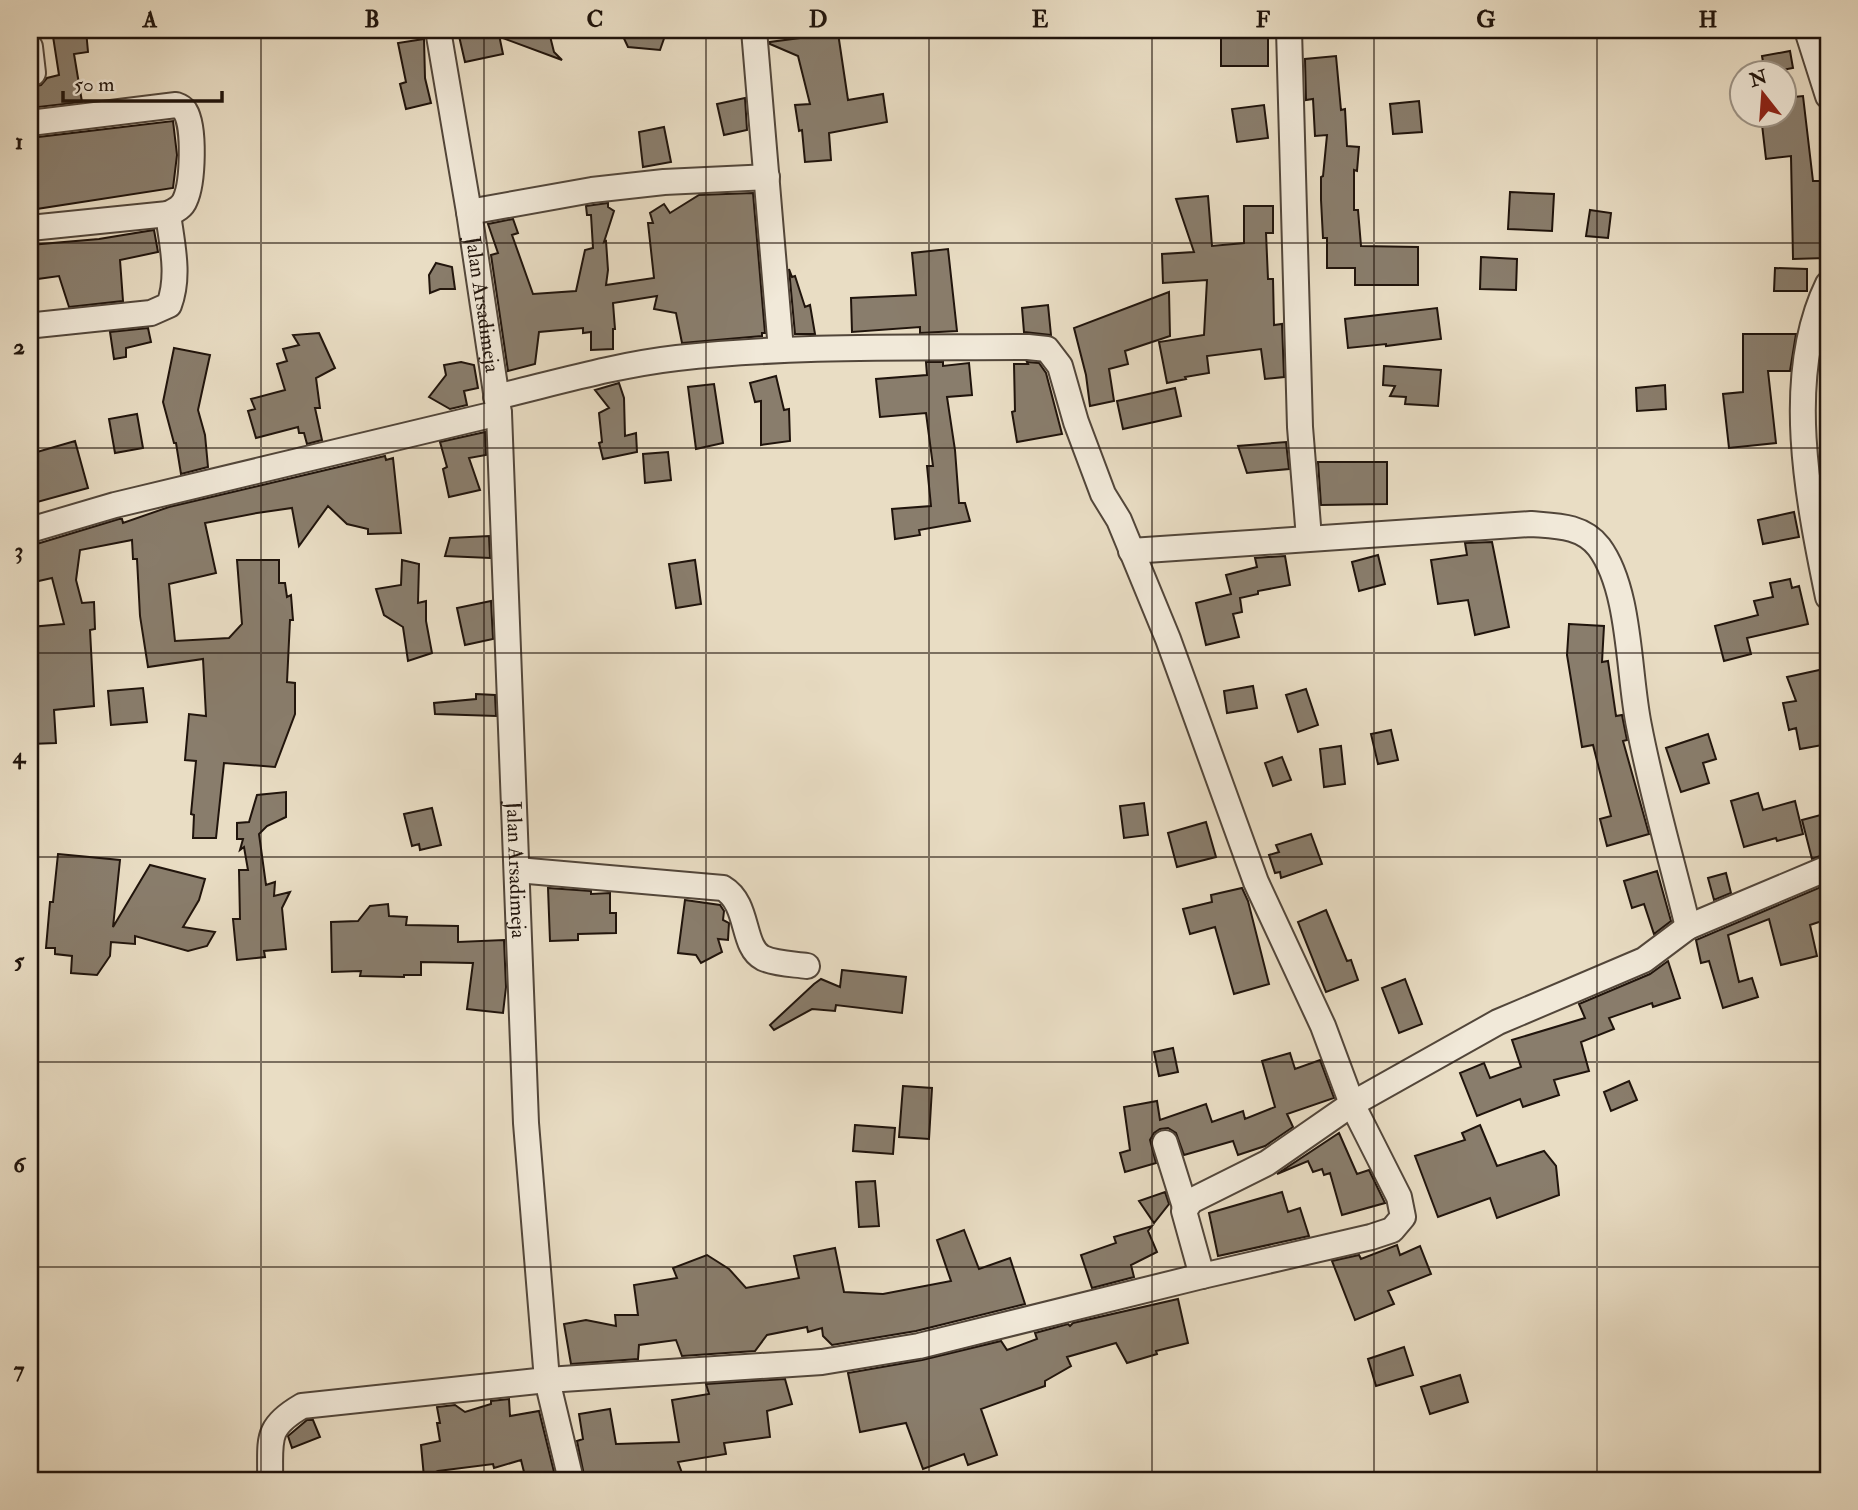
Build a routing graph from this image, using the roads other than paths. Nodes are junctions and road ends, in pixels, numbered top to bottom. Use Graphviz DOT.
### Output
graph roads {
  1 [pos="439,30"];
  2 [pos="754,30"];
  3 [pos="1289,30"];
  4 [pos="1807,30"];
  5 [pos="30,47"];
  6 [pos="33,73"];
  7 [pos="1828,96"];
  8 [pos="30,123"];
  9 [pos="767,177"];
  10 [pos="469,212"];
  11 [pos="168,214"];
  12 [pos="30,228"];
  13 [pos="1828,284"];
  14 [pos="36,325"];
  15 [pos="781,350"];
  16 [pos="497,405"];
  17 [pos="30,530"];
  18 [pos="1309,538"];
  19 [pos="1130,551"];
  20 [pos="1828,597"];
  21 [pos="1828,868"];
  22 [pos="516,870"];
  23 [pos="1688,928"];
  24 [pos="807,966"];
  25 [pos="1352,1104"];
  26 [pos="1165,1143"];
  27 [pos="1185,1207"];
  28 [pos="1202,1276"];
  29 [pos="547,1380"];
  30 [pos="270,1480"];
  31 [pos="570,1480"];
  1 -- 10 [label="street, Jalan Arsadimeja"];
  2 -- 9 [label="street"];
  3 -- 18 [label="street"];
  4 -- 7 [label="street"];
  5 -- 6 [label="street"];
  8 -- 11 [label="street"];
  9 -- 10 [label="street"];
  9 -- 15 [label="street"];
  10 -- 16 [label="street, Jalan Arsadimeja"];
  11 -- 12 [label="street"];
  11 -- 14 [label="street"];
  13 -- 20 [label="street"];
  15 -- 16 [label="street"];
  15 -- 19 [label="street"];
  16 -- 17 [label="street"];
  16 -- 22 [label="street, Jalan Arsadimeja"];
  18 -- 19 [label="street"];
  18 -- 23 [label="street"];
  19 -- 25 [label="street"];
  21 -- 23 [label="street"];
  22 -- 24 [label="street"];
  22 -- 29 [label="street, Jalan Arsadimeja"];
  23 -- 25 [label="street"];
  25 -- 27 [label="street"];
  25 -- 28 [label="street"];
  26 -- 27 [label="street"];
  27 -- 28 [label="street"];
  28 -- 29 [label="street"];
  29 -- 30 [label="street"];
  29 -- 31 [label="street, Jalan Arsadimeja"];
}
